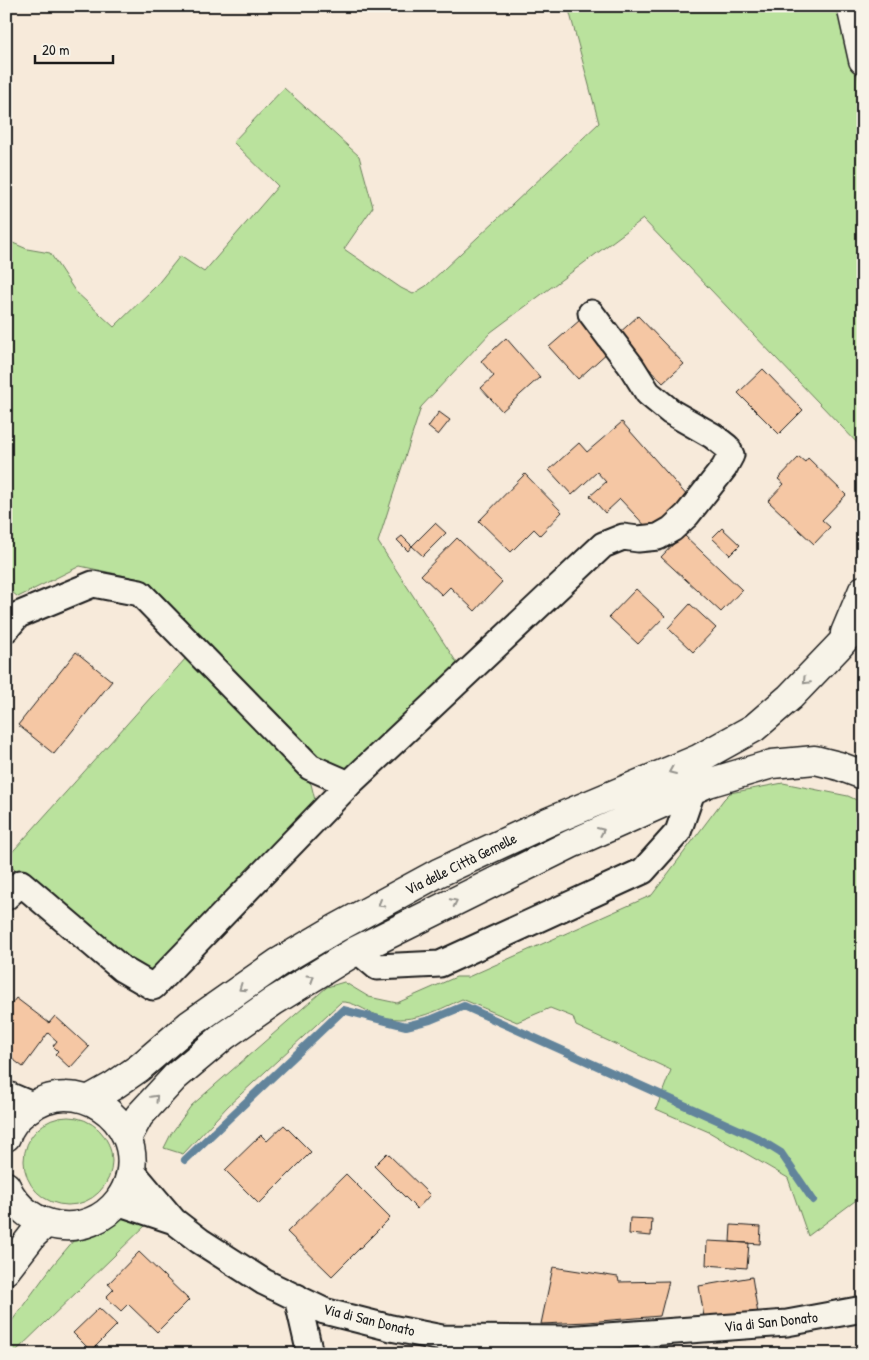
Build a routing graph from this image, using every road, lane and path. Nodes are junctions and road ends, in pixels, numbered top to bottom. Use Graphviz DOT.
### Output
graph roads {
  1 [pos="851,6"];
  2 [pos="863,60"];
  3 [pos="591,313"];
  4 [pos="863,590"];
  5 [pos="863,618"];
  6 [pos="6,629"];
  7 [pos="839,646"];
  8 [pos="863,775"];
  9 [pos="349,784"];
  10 [pos="693,789"];
  11 [pos="6,897"];
  12 [pos="357,950"];
  13 [pos="6,1094"];
  14 [pos="88,1100"];
  15 [pos="32,1105"];
  16 [pos="6,1136"];
  17 [pos="127,1138"];
  18 [pos="131,1170"];
  19 [pos="8,1200"];
  20 [pos="117,1202"];
  21 [pos="174,1221"];
  22 [pos="46,1223"];
  23 [pos="6,1270"];
  24 [pos="297,1298"];
  25 [pos="863,1309"];
  26 [pos="310,1354"];
  1 -- 2 [label="main road"];
  3 -- 9 [label="street"];
  4 -- 7 [label="main road"];
  5 -- 7 [label="main road, Via delle Città Gemelle"];
  6 -- 9 [label="street"];
  7 -- 14 [label="main road, Via delle Città Gemelle, one-way"];
  8 -- 10 [label="main road, Via delle Città Gemelle"];
  9 -- 11 [label="street"];
  12 -- 10 [label="main road, Via delle Città Gemelle, one-way"];
  10 -- 12 [label="street"];
  17 -- 12 [label="main road, Via delle Città Gemelle, one-way"];
  13 -- 15 [label="street"];
  14 -- 15 [label="main road"];
  14 -- 17 [label="main road"];
  15 -- 16 [label="main road"];
  17 -- 18 [label="main road"];
  18 -- 20 [label="main road"];
  18 -- 21 [label="street, Via di San Donato"];
  19 -- 22 [label="main road"];
  20 -- 21 [label="street"];
  20 -- 22 [label="main road"];
  21 -- 24 [label="street, Via di San Donato"];
  22 -- 23 [label="main road"];
  24 -- 25 [label="street, Via di San Donato"];
  24 -- 26 [label="street"];
}
